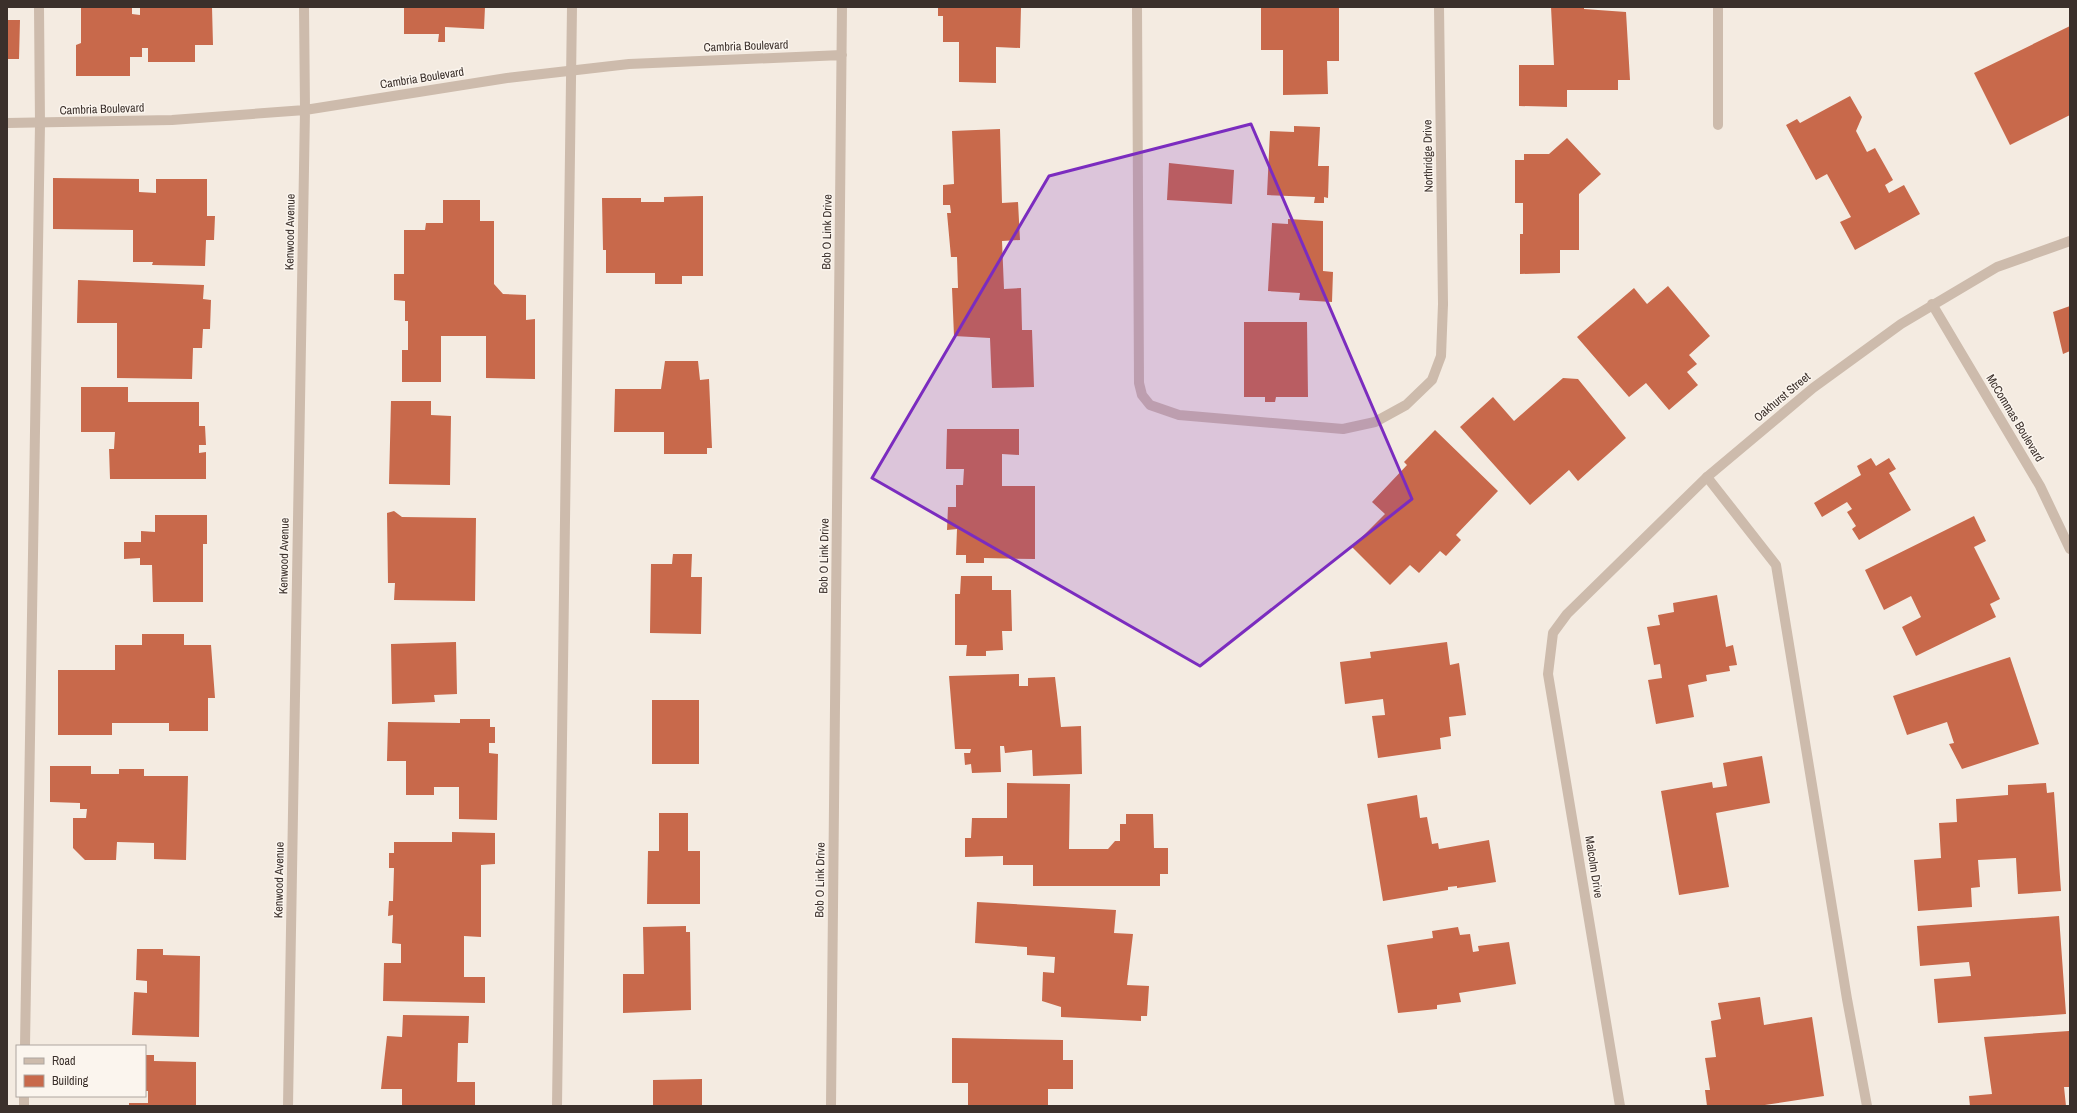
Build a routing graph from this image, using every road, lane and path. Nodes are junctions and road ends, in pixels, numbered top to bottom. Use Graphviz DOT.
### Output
graph roads {
  1 [pos="39,7"];
  2 [pos="304,7"];
  3 [pos="572,7"];
  4 [pos="842,7"];
  5 [pos="1137,7"];
  6 [pos="1439,7"];
  7 [pos="1718,7"];
  8 [pos="842,55"];
  9 [pos="572,71"];
  10 [pos="305,110"];
  11 [pos="7,124"];
  12 [pos="40,124"];
  13 [pos="1718,125"];
  14 [pos="2070,241"];
  15 [pos="1932,304"];
  16 [pos="1707,477"];
  17 [pos="2070,549"];
  18 [pos="1553,633"];
  19 [pos="25,1045"];
  20 [pos="288,1106"];
  21 [pos="558,1106"];
  22 [pos="831,1106"];
  23 [pos="1620,1106"];
  24 [pos="1867,1106"];
  1 -- 12 [label="street"];
  2 -- 10 [label="street, Kenwood Avenue"];
  3 -- 9 [label="street"];
  4 -- 8 [label="street, Bob O Link Drive"];
  5 -- 6 [label="street, Northridge Drive"];
  7 -- 13 [label="street"];
  8 -- 9 [label="street, Cambria Boulevard"];
  8 -- 22 [label="street, Bob O Link Drive"];
  9 -- 10 [label="street, Cambria Boulevard"];
  9 -- 21 [label="street"];
  10 -- 12 [label="street, Cambria Boulevard"];
  10 -- 20 [label="street, Kenwood Avenue"];
  11 -- 12 [label="street, Cambria Boulevard"];
  12 -- 19 [label="street"];
  14 -- 15 [label="street, Oakhurst Street"];
  15 -- 16 [label="street, Oakhurst Street"];
  15 -- 17 [label="street, McCommas Boulevard"];
  16 -- 18 [label="street, Oakhurst Street"];
  16 -- 24 [label="street"];
  18 -- 23 [label="street, Malcolm Drive"];
}
